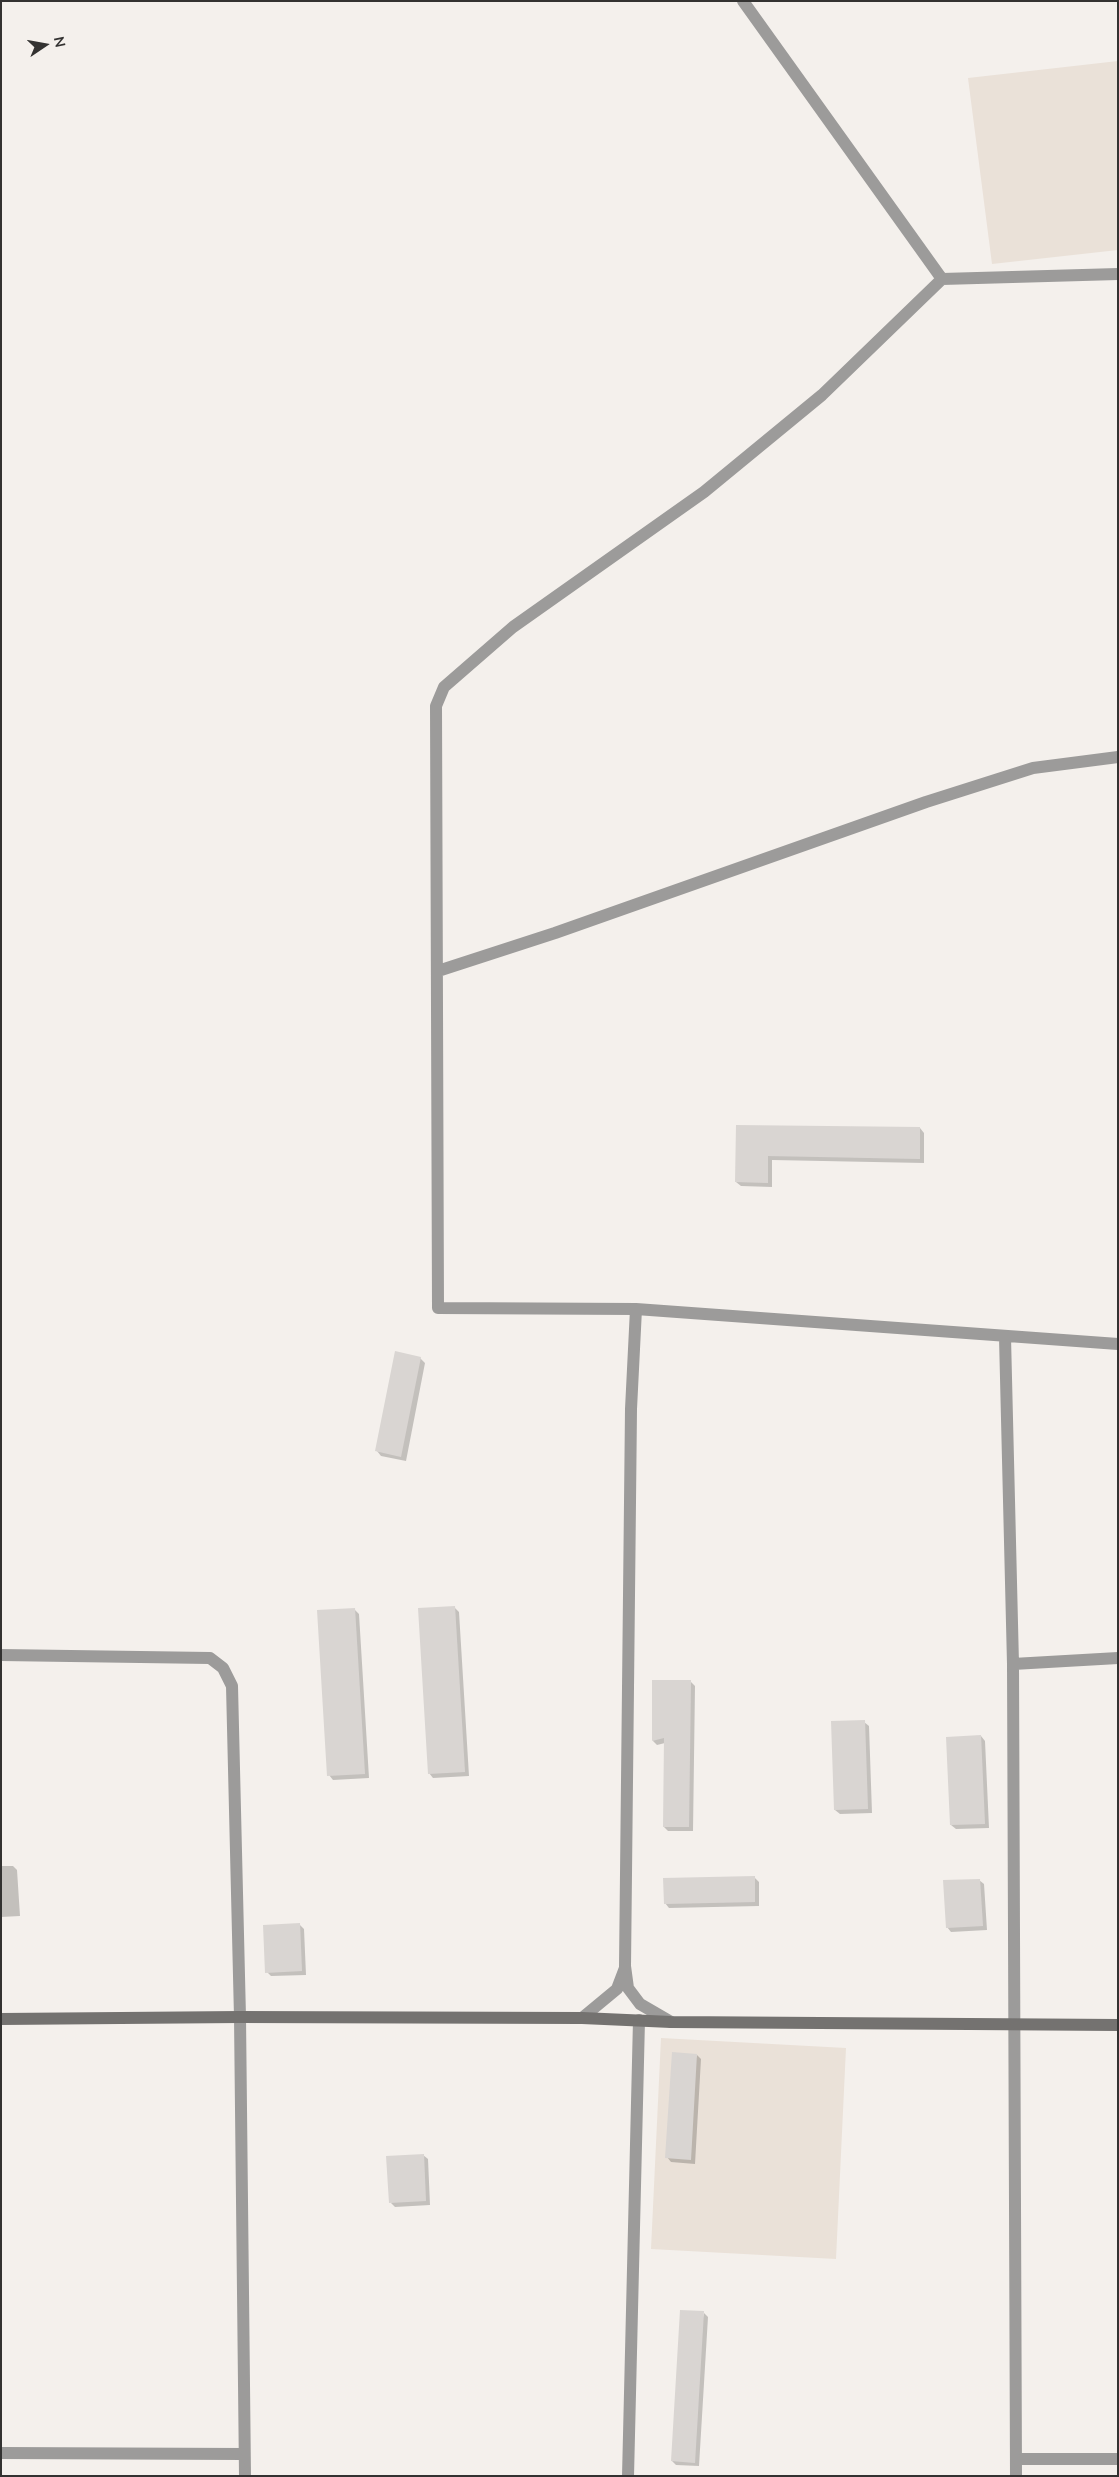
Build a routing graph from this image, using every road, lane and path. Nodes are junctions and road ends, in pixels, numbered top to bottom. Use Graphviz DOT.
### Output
graph roads {
  1 [pos="744,1"];
  2 [pos="1118,274"];
  3 [pos="942,279"];
  4 [pos="1118,757"];
  5 [pos="438,971"];
  6 [pos="636,1309"];
  7 [pos="1005,1337"];
  8 [pos="1118,1344"];
  9 [pos="1,1655"];
  10 [pos="1118,1658"];
  11 [pos="1013,1664"];
  12 [pos="626,1966"];
  13 [pos="240,2016"];
  14 [pos="582,2018"];
  15 [pos="1,2019"];
  16 [pos="639,2020"];
  17 [pos="671,2022"];
  18 [pos="1014,2024"];
  19 [pos="1118,2025"];
  20 [pos="1,2454"];
  21 [pos="244,2454"];
  22 [pos="1118,2458"];
  23 [pos="1017,2459"];
  24 [pos="245,2476"];
  25 [pos="628,2476"];
  26 [pos="1016,2476"];
  1 -- 3 [label="street"];
  2 -- 3 [label="street"];
  3 -- 5 [label="street"];
  4 -- 5 [label="street"];
  5 -- 6 [label="street"];
  6 -- 7 [label="street"];
  6 -- 12 [label="street"];
  7 -- 8 [label="street"];
  7 -- 11 [label="street"];
  9 -- 13 [label="street"];
  10 -- 11 [label="street"];
  11 -- 18 [label="street"];
  12 -- 14 [label="street"];
  12 -- 17 [label="street"];
  13 -- 14 [label="street"];
  13 -- 15 [label="street"];
  13 -- 21 [label="street"];
  14 -- 16 [label="street"];
  16 -- 17 [label="street"];
  16 -- 25 [label="street"];
  17 -- 18 [label="street"];
  18 -- 19 [label="street"];
  18 -- 23 [label="street"];
  20 -- 21 [label="street"];
  21 -- 24 [label="street"];
  22 -- 23 [label="street"];
  23 -- 26 [label="street"];
}
